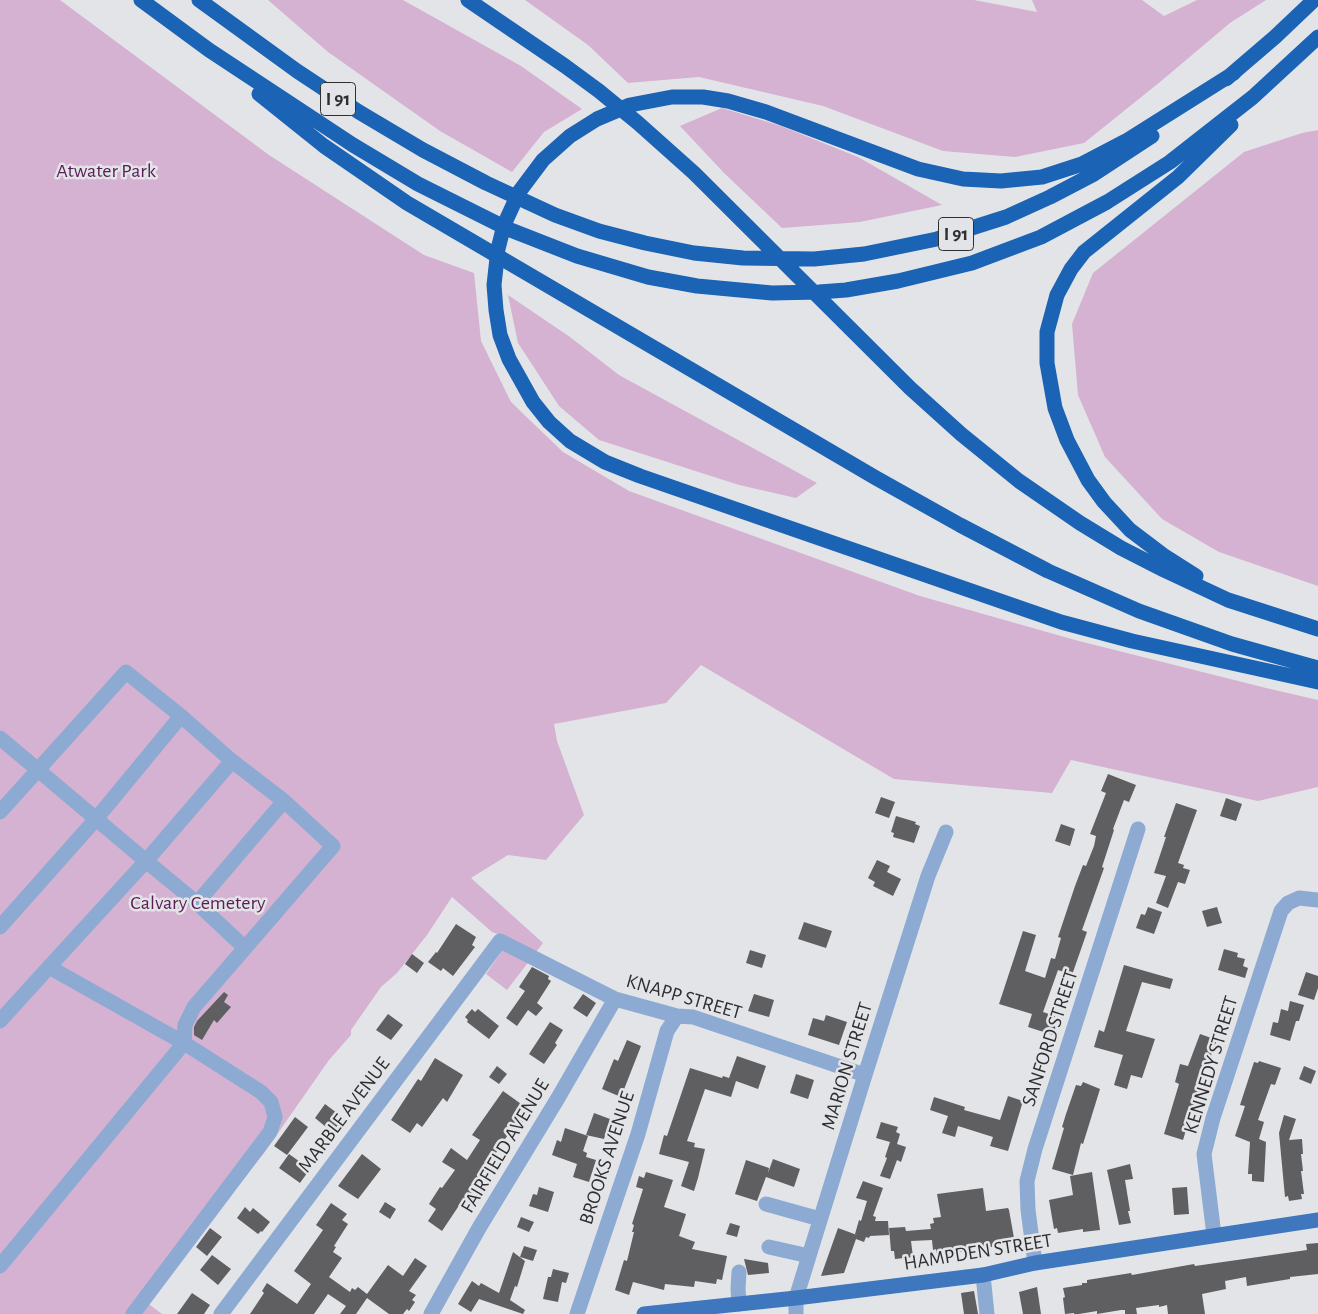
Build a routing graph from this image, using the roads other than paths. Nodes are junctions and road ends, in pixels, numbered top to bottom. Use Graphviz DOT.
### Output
graph roads {
  1 [pos="141,0"];
  2 [pos="199,0"];
  3 [pos="468,0"];
  4 [pos="1314,0"];
  5 [pos="1318,37"];
  6 [pos="209,50"];
  7 [pos="1234,73"];
  8 [pos="1273,80"];
  9 [pos="1278,617"];
  10 [pos="1318,629"];
  11 [pos="1318,668"];
  12 [pos="1318,682"];
  13 [pos="181,716"];
  14 [pos="0,738"];
  15 [pos="232,761"];
  16 [pos="38,768"];
  17 [pos="284,801"];
  18 [pos="0,812"];
  19 [pos="96,819"];
  20 [pos="1138,829"];
  21 [pos="946,832"];
  22 [pos="146,861"];
  23 [pos="1318,900"];
  24 [pos="197,903"];
  25 [pos="0,927"];
  26 [pos="500,941"];
  27 [pos="245,948"];
  28 [pos="49,968"];
  29 [pos="615,999"];
  30 [pos="677,1016"];
  31 [pos="0,1020"];
  32 [pos="184,1043"];
  33 [pos="865,1074"];
  34 [pos="766,1204"];
  35 [pos="820,1219"];
  36 [pos="1318,1220"];
  37 [pos="1214,1235"];
  38 [pos="769,1247"];
  39 [pos="809,1256"];
  40 [pos="1035,1263"];
  41 [pos="0,1266"];
  42 [pos="739,1272"];
  43 [pos="983,1275"];
  44 [pos="796,1298"];
  45 [pos="739,1304"];
  46 [pos="133,1314"];
  47 [pos="221,1314"];
  48 [pos="431,1314"];
  49 [pos="577,1314"];
  50 [pos="644,1314"];
  51 [pos="796,1314"];
  52 [pos="987,1314"];
  1 -- 6 [label="highway, I 91"];
  2 -- 7 [label="highway, I 91"];
  3 -- 9 [label="highway"];
  4 -- 7 [label="highway, I 91"];
  5 -- 8 [label="highway, I 91"];
  6 -- 8 [label="highway, I 91"];
  6 -- 11 [label="highway"];
  7 -- 12 [label="highway"];
  8 -- 9 [label="highway"];
  9 -- 10 [label="highway"];
  13 -- 15 [label="street"];
  13 -- 16 [label="street"];
  13 -- 19 [label="street"];
  14 -- 16 [label="street"];
  15 -- 17 [label="street"];
  15 -- 22 [label="street"];
  16 -- 18 [label="street"];
  16 -- 19 [label="street"];
  17 -- 24 [label="street"];
  17 -- 27 [label="street"];
  19 -- 22 [label="street"];
  19 -- 25 [label="street"];
  20 -- 40 [label="street, SANFORD STREET"];
  21 -- 33 [label="street, MARION STREET"];
  22 -- 24 [label="street"];
  22 -- 28 [label="street"];
  23 -- 37 [label="street, KENNEDY STREET"];
  24 -- 27 [label="street"];
  26 -- 29 [label="street, KNAPP STREET"];
  26 -- 47 [label="street, MARBLE AVENUE"];
  27 -- 32 [label="street"];
  28 -- 31 [label="street"];
  28 -- 32 [label="street"];
  29 -- 30 [label="street, KNAPP STREET"];
  29 -- 48 [label="street, FAIRFIELD AVENUE"];
  30 -- 33 [label="street, KNAPP STREET"];
  30 -- 49 [label="street, BROOKS AVENUE"];
  32 -- 41 [label="street"];
  32 -- 46 [label="street"];
  33 -- 35 [label="street, MARION STREET"];
  34 -- 35 [label="street"];
  35 -- 39 [label="street, MARION STREET"];
  36 -- 37 [label="main road, HAMPDEN STREET"];
  37 -- 40 [label="main road, HAMPDEN STREET"];
  38 -- 39 [label="street"];
  39 -- 44 [label="street, MARION STREET"];
  40 -- 43 [label="main road, HAMPDEN STREET"];
  42 -- 45 [label="street"];
  43 -- 44 [label="main road, HAMPDEN STREET"];
  43 -- 52 [label="street"];
  44 -- 45 [label="main road, HAMPDEN STREET"];
  44 -- 51 [label="street, MARION STREET"];
  45 -- 50 [label="main road, HAMPDEN STREET"];
}
